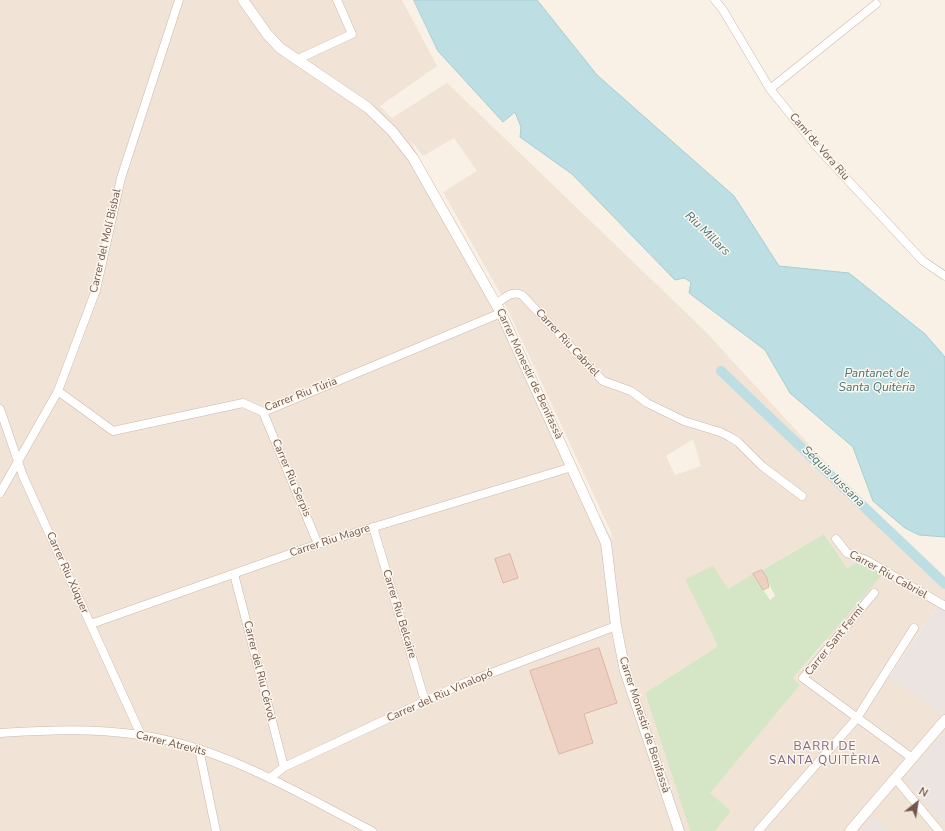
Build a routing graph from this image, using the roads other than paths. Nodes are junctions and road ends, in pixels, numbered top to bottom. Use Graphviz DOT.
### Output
graph roads {
  1 [pos="179,0"];
  2 [pos="243,0"];
  3 [pos="337,0"];
  4 [pos="715,0"];
  5 [pos="876,4"];
  6 [pos="296,60"];
  7 [pos="770,89"];
  8 [pos="945,276"];
  9 [pos="499,308"];
  10 [pos="58,391"];
  11 [pos="0,409"];
  12 [pos="263,412"];
  13 [pos="19,459"];
  14 [pos="572,467"];
  15 [pos="0,493"];
  16 [pos="802,496"];
  17 [pos="373,527"];
  18 [pos="836,539"];
  19 [pos="318,544"];
  20 [pos="234,574"];
  21 [pos="874,593"];
  22 [pos="945,606"];
  23 [pos="91,624"];
  24 [pos="616,626"];
  25 [pos="914,628"];
  26 [pos="425,702"];
  27 [pos="857,718"];
  28 [pos="945,720"];
  29 [pos="0,733"];
  30 [pos="141,735"];
  31 [pos="199,749"];
  32 [pos="912,758"];
  33 [pos="284,767"];
  34 [pos="270,778"];
  35 [pos="895,778"];
  36 [pos="677,830"];
  37 [pos="216,831"];
  38 [pos="372,831"];
  39 [pos="758,831"];
  40 [pos="850,831"];
  41 [pos="940,831"];
  1 -- 10 [label="street, Carrer del Molí Bisbal"];
  2 -- 6 [label="street, Carrer Monestir de Benifassà"];
  3 -- 6 [label="street"];
  4 -- 7 [label="street, Camí de Vora Riu"];
  5 -- 7 [label="street"];
  6 -- 9 [label="street, Carrer Monestir de Benifassà"];
  7 -- 8 [label="street, Camí de Vora Riu"];
  9 -- 12 [label="street, Carrer Riu Túria"];
  9 -- 14 [label="street, Carrer Monestir de Benifassà"];
  9 -- 16 [label="street, Carrer Riu Cabriel"];
  10 -- 12 [label="street, Carrer Riu Túria"];
  10 -- 13 [label="street, Carrer del Molí Bisbal"];
  11 -- 13 [label="street, Carrer Riu Xúquer"];
  12 -- 19 [label="street, Carrer Riu Serpis"];
  13 -- 15 [label="street, Carrer del Molí Bisbal"];
  13 -- 23 [label="street, Carrer Riu Xúquer"];
  14 -- 17 [label="street, Carrer Riu Magre"];
  14 -- 24 [label="street, Carrer Monestir de Benifassà"];
  17 -- 19 [label="street, Carrer Riu Magre"];
  17 -- 26 [label="street, Carrer Riu Belcaire"];
  18 -- 22 [label="street, Carrer Riu Cabriel"];
  19 -- 20 [label="street, Carrer Riu Magre"];
  20 -- 23 [label="street, Carrer Riu Magre"];
  20 -- 33 [label="street, Carrer del Riu Cérvol"];
  21 -- 27 [label="street, Carrer Sant Fermí"];
  23 -- 30 [label="street, Carrer Riu Xúquer"];
  24 -- 26 [label="street, Carrer del Riu Vinalopó"];
  24 -- 36 [label="street, Carrer Monestir de Benifassà"];
  25 -- 27 [label="street"];
  26 -- 33 [label="street, Carrer del Riu Vinalopó"];
  27 -- 32 [label="street, Carrer Sant Fermí"];
  27 -- 39 [label="street"];
  28 -- 32 [label="street"];
  29 -- 30 [label="street, Carrer Atrevits"];
  30 -- 31 [label="street, Carrer Atrevits"];
  31 -- 34 [label="street, Carrer Atrevits"];
  31 -- 37 [label="street"];
  32 -- 35 [label="street"];
  33 -- 34 [label="street, Carrer del Riu Vinalopó"];
  34 -- 38 [label="street, Carrer Atrevits"];
  35 -- 40 [label="street"];
  35 -- 41 [label="street"];
}
